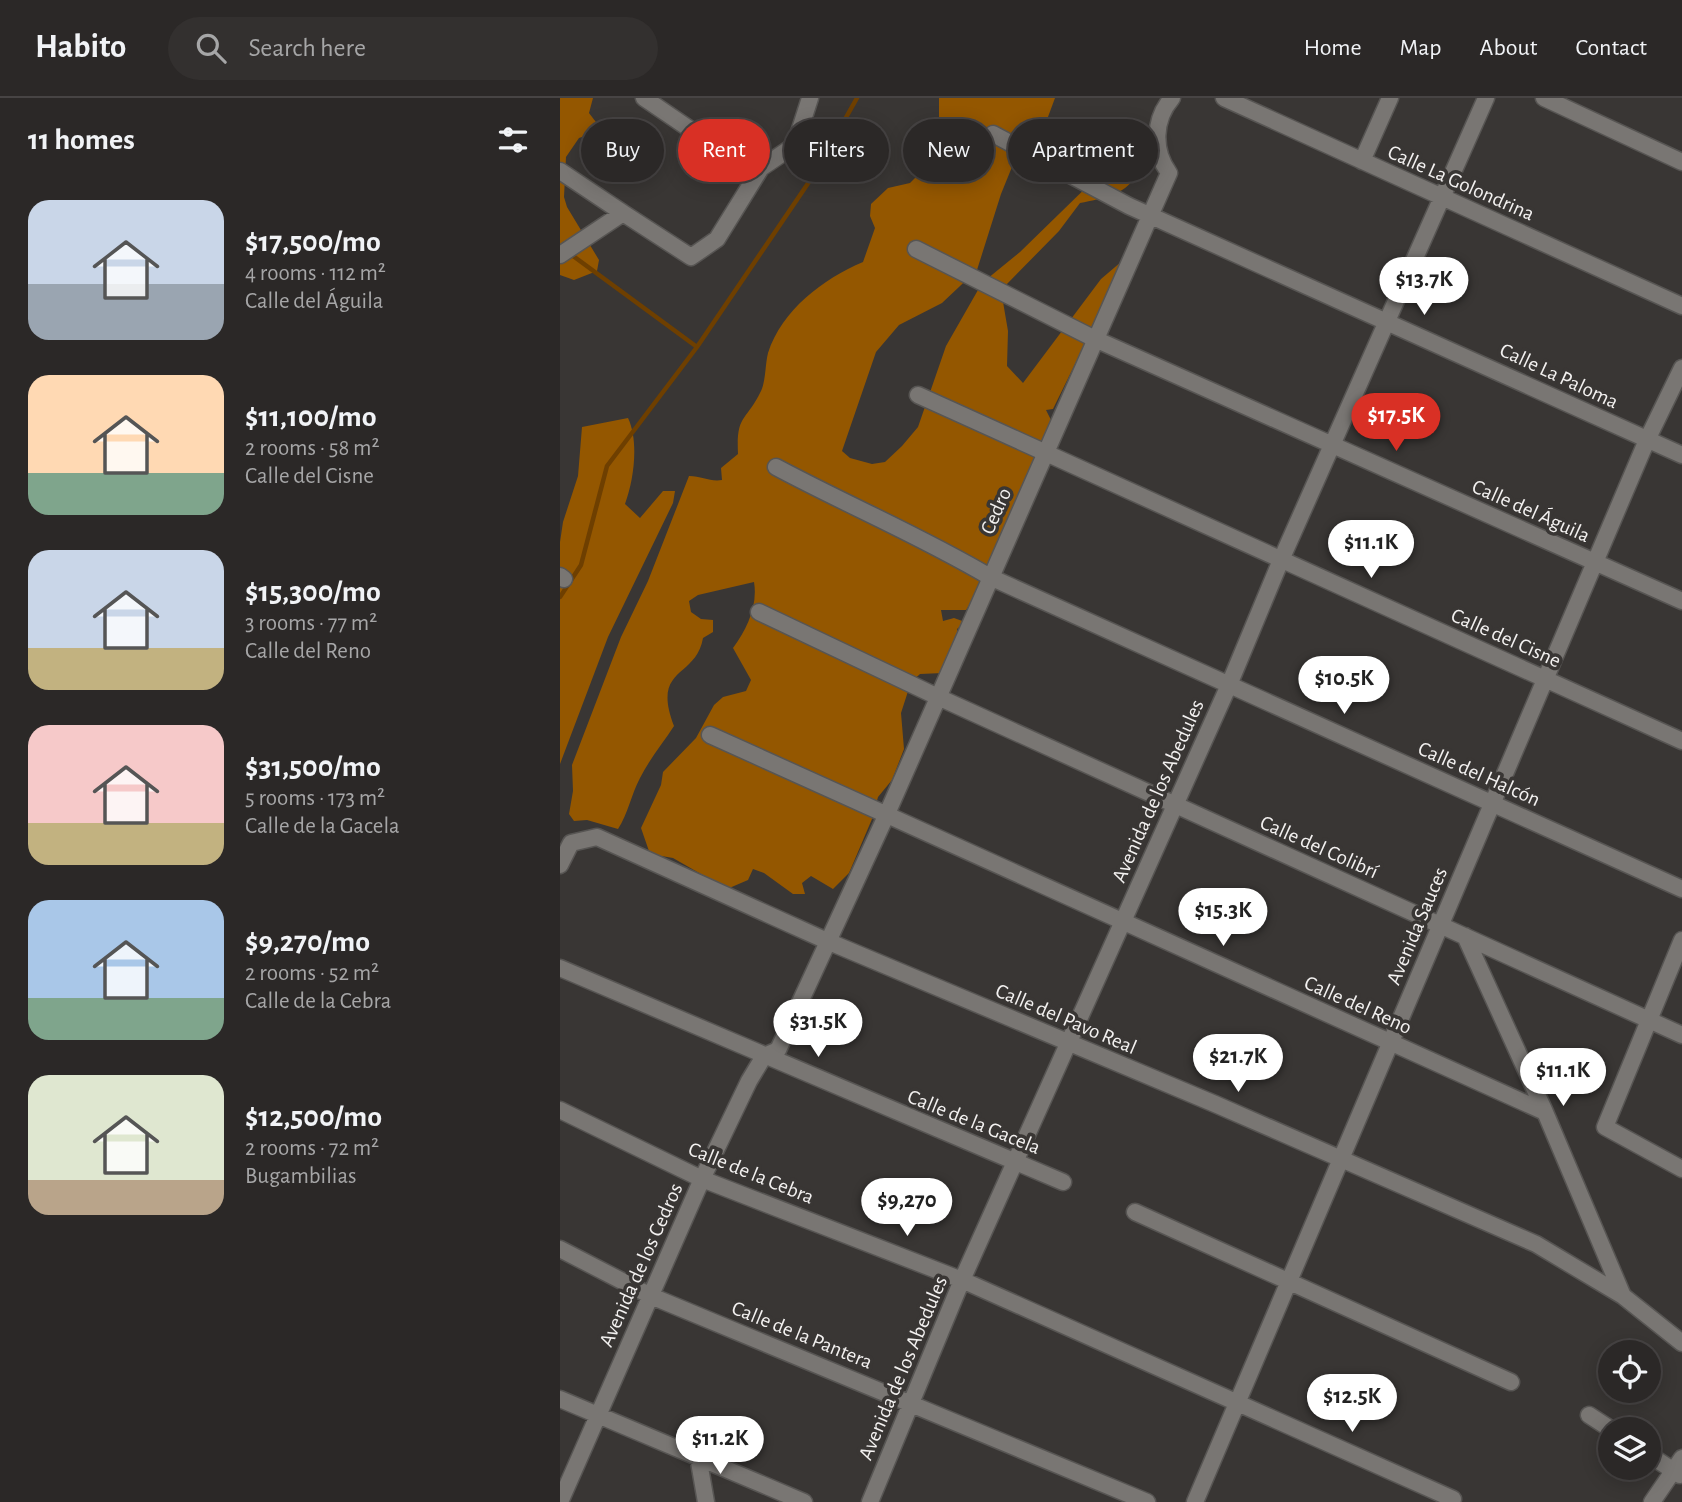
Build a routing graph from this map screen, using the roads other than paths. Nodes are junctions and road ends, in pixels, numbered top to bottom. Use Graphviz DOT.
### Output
graph roads {
  1 [pos="643,98"];
  2 [pos="810,98"];
  3 [pos="1171,98"];
  4 [pos="1224,98"];
  5 [pos="1390,98"];
  6 [pos="1486,98"];
  7 [pos="1544,98"];
  8 [pos="678,121"];
  9 [pos="994,135"];
  10 [pos="1362,161"];
  11 [pos="770,162"];
  12 [pos="1682,162"];
  13 [pos="560,172"];
  14 [pos="752,182"];
  15 [pos="1443,197"];
  16 [pos="1152,213"];
  17 [pos="623,214"];
  18 [pos="916,249"];
  19 [pos="560,255"];
  20 [pos="1682,306"];
  21 [pos="1388,321"];
  22 [pos="1095,339"];
  23 [pos="1682,368"];
  24 [pos="918,396"];
  25 [pos="1647,440"];
  26 [pos="1333,445"];
  27 [pos="1045,453"];
  28 [pos="1682,455"];
  29 [pos="776,467"];
  30 [pos="1281,560"];
  31 [pos="1595,562"];
  32 [pos="990,577"];
  33 [pos="1682,601"];
  34 [pos="759,612"];
  35 [pos="1545,679"];
  36 [pos="1229,685"];
  37 [pos="939,697"];
  38 [pos="710,735"];
  39 [pos="1682,741"];
  40 [pos="1492,804"];
  41 [pos="1175,805"];
  42 [pos="886,816"];
  43 [pos="560,865"];
  44 [pos="1682,889"];
  45 [pos="1123,923"];
  46 [pos="1440,925"];
  47 [pos="1465,936"];
  48 [pos="1682,940"];
  49 [pos="827,942"];
  50 [pos="560,968"];
  51 [pos="1650,1020"];
  52 [pos="1682,1035"];
  53 [pos="1068,1043"];
  54 [pos="1391,1043"];
  55 [pos="764,1056"];
  56 [pos="560,1110"];
  57 [pos="1545,1112"];
  58 [pos="1341,1158"];
  59 [pos="1015,1160"];
  60 [pos="1682,1169"];
  61 [pos="702,1179"];
  62 [pos="1063,1182"];
  63 [pos="1135,1212"];
  64 [pos="560,1249"];
  65 [pos="962,1280"];
  66 [pos="1289,1282"];
  67 [pos="651,1296"];
  68 [pos="1623,1296"];
  69 [pos="1682,1343"];
  70 [pos="1511,1381"];
  71 [pos="560,1399"];
  72 [pos="911,1402"];
  73 [pos="1237,1403"];
  74 [pos="1589,1415"];
  75 [pos="596,1416"];
  76 [pos="1598,1421"];
  77 [pos="698,1456"];
  78 [pos="1661,1460"];
  79 [pos="1679,1468"];
  80 [pos="1453,1499"];
  81 [pos="560,1502"];
  82 [pos="706,1502"];
  83 [pos="804,1502"];
  84 [pos="870,1502"];
  85 [pos="1147,1502"];
  86 [pos="1195,1502"];
  87 [pos="1653,1502"];
  1 -- 8 [label="street"];
  2 -- 11 [label="street"];
  3 -- 16 [label="street, Cedro"];
  4 -- 10 [label="street, Calle La Golondrina"];
  5 -- 10 [label="street"];
  6 -- 15 [label="street, Avenida de los Abedules"];
  7 -- 12 [label="street"];
  9 -- 16 [label="street, Calle La Paloma"];
  10 -- 15 [label="street, Calle La Golondrina"];
  13 -- 17 [label="street"];
  14 -- 17 [label="street"];
  15 -- 20 [label="street, Calle La Golondrina"];
  15 -- 21 [label="street, Avenida de los Abedules"];
  16 -- 21 [label="street, Calle La Paloma"];
  16 -- 22 [label="street, Cedro"];
  17 -- 19 [label="street"];
  18 -- 22 [label="street, Calle del Águila"];
  21 -- 25 [label="street, Calle La Paloma"];
  21 -- 26 [label="street, Avenida de los Abedules"];
  22 -- 26 [label="street, Calle del Águila"];
  22 -- 27 [label="street, Cedro"];
  23 -- 25 [label="street, Avenida Sauces"];
  24 -- 27 [label="street, Calle del Cisne"];
  25 -- 28 [label="street, Calle La Paloma"];
  25 -- 31 [label="street, Avenida Sauces"];
  26 -- 30 [label="street, Avenida de los Abedules"];
  26 -- 31 [label="street, Calle del Águila"];
  27 -- 30 [label="street, Calle del Cisne"];
  27 -- 32 [label="street, Cedro"];
  29 -- 32 [label="street, Calle del Halcón"];
  30 -- 35 [label="street, Calle del Cisne"];
  30 -- 36 [label="street, Avenida de los Abedules"];
  31 -- 33 [label="street, Calle del Águila"];
  31 -- 35 [label="street, Avenida Sauces"];
  32 -- 36 [label="street, Calle del Halcón"];
  32 -- 37 [label="street, Cedro"];
  34 -- 37 [label="street, Calle del Colibrí"];
  35 -- 39 [label="street, Calle del Cisne"];
  35 -- 40 [label="street, Avenida Sauces"];
  36 -- 40 [label="street, Calle del Halcón"];
  36 -- 41 [label="street, Avenida de los Abedules"];
  37 -- 41 [label="street, Calle del Colibrí"];
  37 -- 42 [label="street, Cedro"];
  38 -- 42 [label="street, Calle del Reno"];
  40 -- 44 [label="street, Calle del Halcón"];
  40 -- 46 [label="street, Avenida Sauces"];
  41 -- 45 [label="street, Avenida de los Abedules"];
  41 -- 46 [label="street, Calle del Colibrí"];
  42 -- 45 [label="street, Calle del Reno"];
  42 -- 49 [label="street, Cedro"];
  43 -- 49 [label="street, Calle del Pavo Real"];
  45 -- 53 [label="street, Avenida de los Abedules"];
  45 -- 54 [label="street, Calle del Reno"];
  46 -- 47 [label="street, Calle del Colibrí"];
  46 -- 54 [label="street, Avenida Sauces"];
  47 -- 51 [label="street, Calle del Colibrí"];
  47 -- 57 [label="street"];
  48 -- 51 [label="street"];
  49 -- 53 [label="street, Calle del Pavo Real"];
  49 -- 55 [label="street, Avenida de los Cedros"];
  50 -- 55 [label="street, Calle de la Gacela"];
  51 -- 52 [label="street, Calle del Colibrí"];
  51 -- 60 [label="street"];
  53 -- 58 [label="street, Calle del Pavo Real"];
  53 -- 59 [label="street, Avenida de los Abedules"];
  54 -- 57 [label="street, Calle del Reno"];
  54 -- 58 [label="street, Avenida Sauces"];
  55 -- 59 [label="street, Calle de la Gacela"];
  55 -- 61 [label="street, Avenida de los Cedros"];
  56 -- 61 [label="street, Calle de la Cebra"];
  57 -- 68 [label="street"];
  58 -- 66 [label="street, Avenida Sauces"];
  58 -- 68 [label="street, Calle del Pavo Real"];
  59 -- 62 [label="street, Calle de la Gacela"];
  59 -- 65 [label="street, Avenida de los Abedules"];
  61 -- 65 [label="street, Calle de la Cebra"];
  61 -- 67 [label="street, Avenida de los Cedros"];
  63 -- 66 [label="street"];
  64 -- 67 [label="street, Calle de la Pantera"];
  65 -- 72 [label="street, Avenida de los Abedules"];
  65 -- 73 [label="street, Calle de la Cebra"];
  66 -- 70 [label="street"];
  66 -- 73 [label="street, Avenida Sauces"];
  67 -- 72 [label="street, Calle de la Pantera"];
  67 -- 75 [label="street, Avenida de los Cedros"];
  68 -- 69 [label="street, Calle del Pavo Real"];
  71 -- 75 [label="street"];
  72 -- 84 [label="street, Avenida de los Abedules"];
  72 -- 85 [label="street, Calle de la Pantera"];
  73 -- 80 [label="street, Calle de la Cebra"];
  73 -- 86 [label="street, Avenida Sauces"];
  74 -- 76 [label="street"];
  75 -- 77 [label="street"];
  75 -- 81 [label="street, Avenida de los Cedros"];
  77 -- 82 [label="street"];
  77 -- 83 [label="street"];
  78 -- 79 [label="street"];
  79 -- 87 [label="street"];
}
